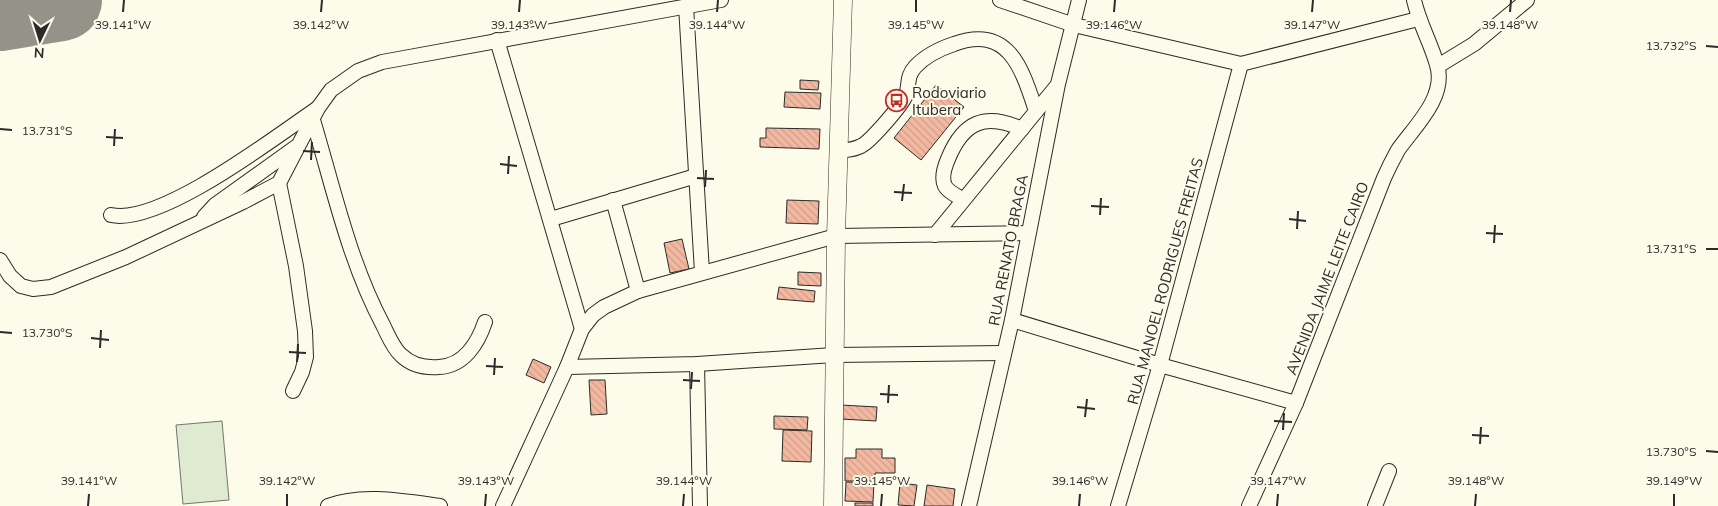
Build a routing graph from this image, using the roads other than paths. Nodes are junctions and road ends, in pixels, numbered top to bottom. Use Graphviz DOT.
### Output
graph roads {
  1 [pos="722,0"];
  2 [pos="843,0"];
  3 [pos="1000,0"];
  4 [pos="1079,0"];
  5 [pos="1414,0"];
  6 [pos="1527,0"];
  7 [pos="686,6"];
  8 [pos="1418,19"];
  9 [pos="1074,25"];
  10 [pos="497,40"];
  11 [pos="1241,64"];
  12 [pos="1438,66"];
  13 [pos="1058,84"];
  14 [pos="1036,111"];
  15 [pos="315,114"];
  16 [pos="1022,129"];
  17 [pos="299,146"];
  18 [pos="838,151"];
  19 [pos="696,176"];
  20 [pos="279,184"];
  21 [pos="612,200"];
  22 [pos="964,200"];
  23 [pos="111,215"];
  24 [pos="551,219"];
  25 [pos="200,223"];
  26 [pos="1028,234"];
  27 [pos="935,235"];
  28 [pos="836,236"];
  29 [pos="0,260"];
  30 [pos="702,272"];
  31 [pos="638,291"];
  32 [pos="1012,320"];
  33 [pos="486,322"];
  34 [pos="582,328"];
  35 [pos="1003,352"];
  36 [pos="834,355"];
  37 [pos="697,364"];
  38 [pos="1160,365"];
  39 [pos="567,367"];
  40 [pos="293,391"];
  41 [pos="1296,403"];
  42 [pos="1388,471"];
  43 [pos="1252,500"];
  44 [pos="334,505"];
  45 [pos="440,506"];
  46 [pos="502,506"];
  47 [pos="700,506"];
  48 [pos="833,506"];
  49 [pos="969,506"];
  50 [pos="1118,506"];
  51 [pos="1262,506"];
  52 [pos="1376,506"];
  1 -- 7 [label="street"];
  2 -- 18 [label="main road"];
  3 -- 9 [label="street"];
  4 -- 9 [label="street, RUA RENATO BRAGA"];
  5 -- 8 [label="street"];
  6 -- 12 [label="street"];
  7 -- 10 [label="street"];
  7 -- 19 [label="street"];
  8 -- 11 [label="street"];
  8 -- 12 [label="street"];
  9 -- 11 [label="street"];
  9 -- 13 [label="street, RUA RENATO BRAGA"];
  10 -- 15 [label="street"];
  10 -- 24 [label="street"];
  11 -- 38 [label="street, RUA MANOEL RODRIGUES FREITAS"];
  12 -- 41 [label="street, AVENIDA JAIME LEITE CAIRO"];
  13 -- 14 [label="street"];
  13 -- 26 [label="street, RUA RENATO BRAGA"];
  14 -- 16 [label="street"];
  14 -- 18 [label="street"];
  15 -- 17 [label="street"];
  15 -- 23 [label="street"];
  15 -- 33 [label="street"];
  16 -- 22 [label="street"];
  16 -- 22 [label="street"];
  17 -- 20 [label="street"];
  17 -- 25 [label="street"];
  18 -- 28 [label="main road"];
  19 -- 21 [label="street"];
  19 -- 30 [label="street"];
  20 -- 25 [label="street"];
  20 -- 40 [label="street"];
  21 -- 24 [label="street"];
  21 -- 31 [label="street"];
  22 -- 27 [label="street"];
  24 -- 34 [label="street"];
  25 -- 29 [label="street"];
  26 -- 27 [label="street"];
  26 -- 32 [label="street, RUA RENATO BRAGA"];
  27 -- 28 [label="street"];
  28 -- 30 [label="street"];
  28 -- 36 [label="main road"];
  30 -- 31 [label="street"];
  31 -- 34 [label="street"];
  32 -- 35 [label="street, RUA RENATO BRAGA"];
  32 -- 38 [label="street"];
  34 -- 39 [label="street"];
  35 -- 36 [label="street"];
  35 -- 49 [label="street, RUA RENATO BRAGA"];
  36 -- 37 [label="street"];
  36 -- 48 [label="main road"];
  37 -- 39 [label="street"];
  37 -- 47 [label="street"];
  38 -- 41 [label="street"];
  38 -- 50 [label="street, RUA MANOEL RODRIGUES FREITAS"];
  39 -- 46 [label="street"];
  41 -- 43 [label="street, AVENIDA JAIME LEITE CAIRO"];
  42 -- 52 [label="street"];
  43 -- 51 [label="street"];
  44 -- 45 [label="street"];
}
